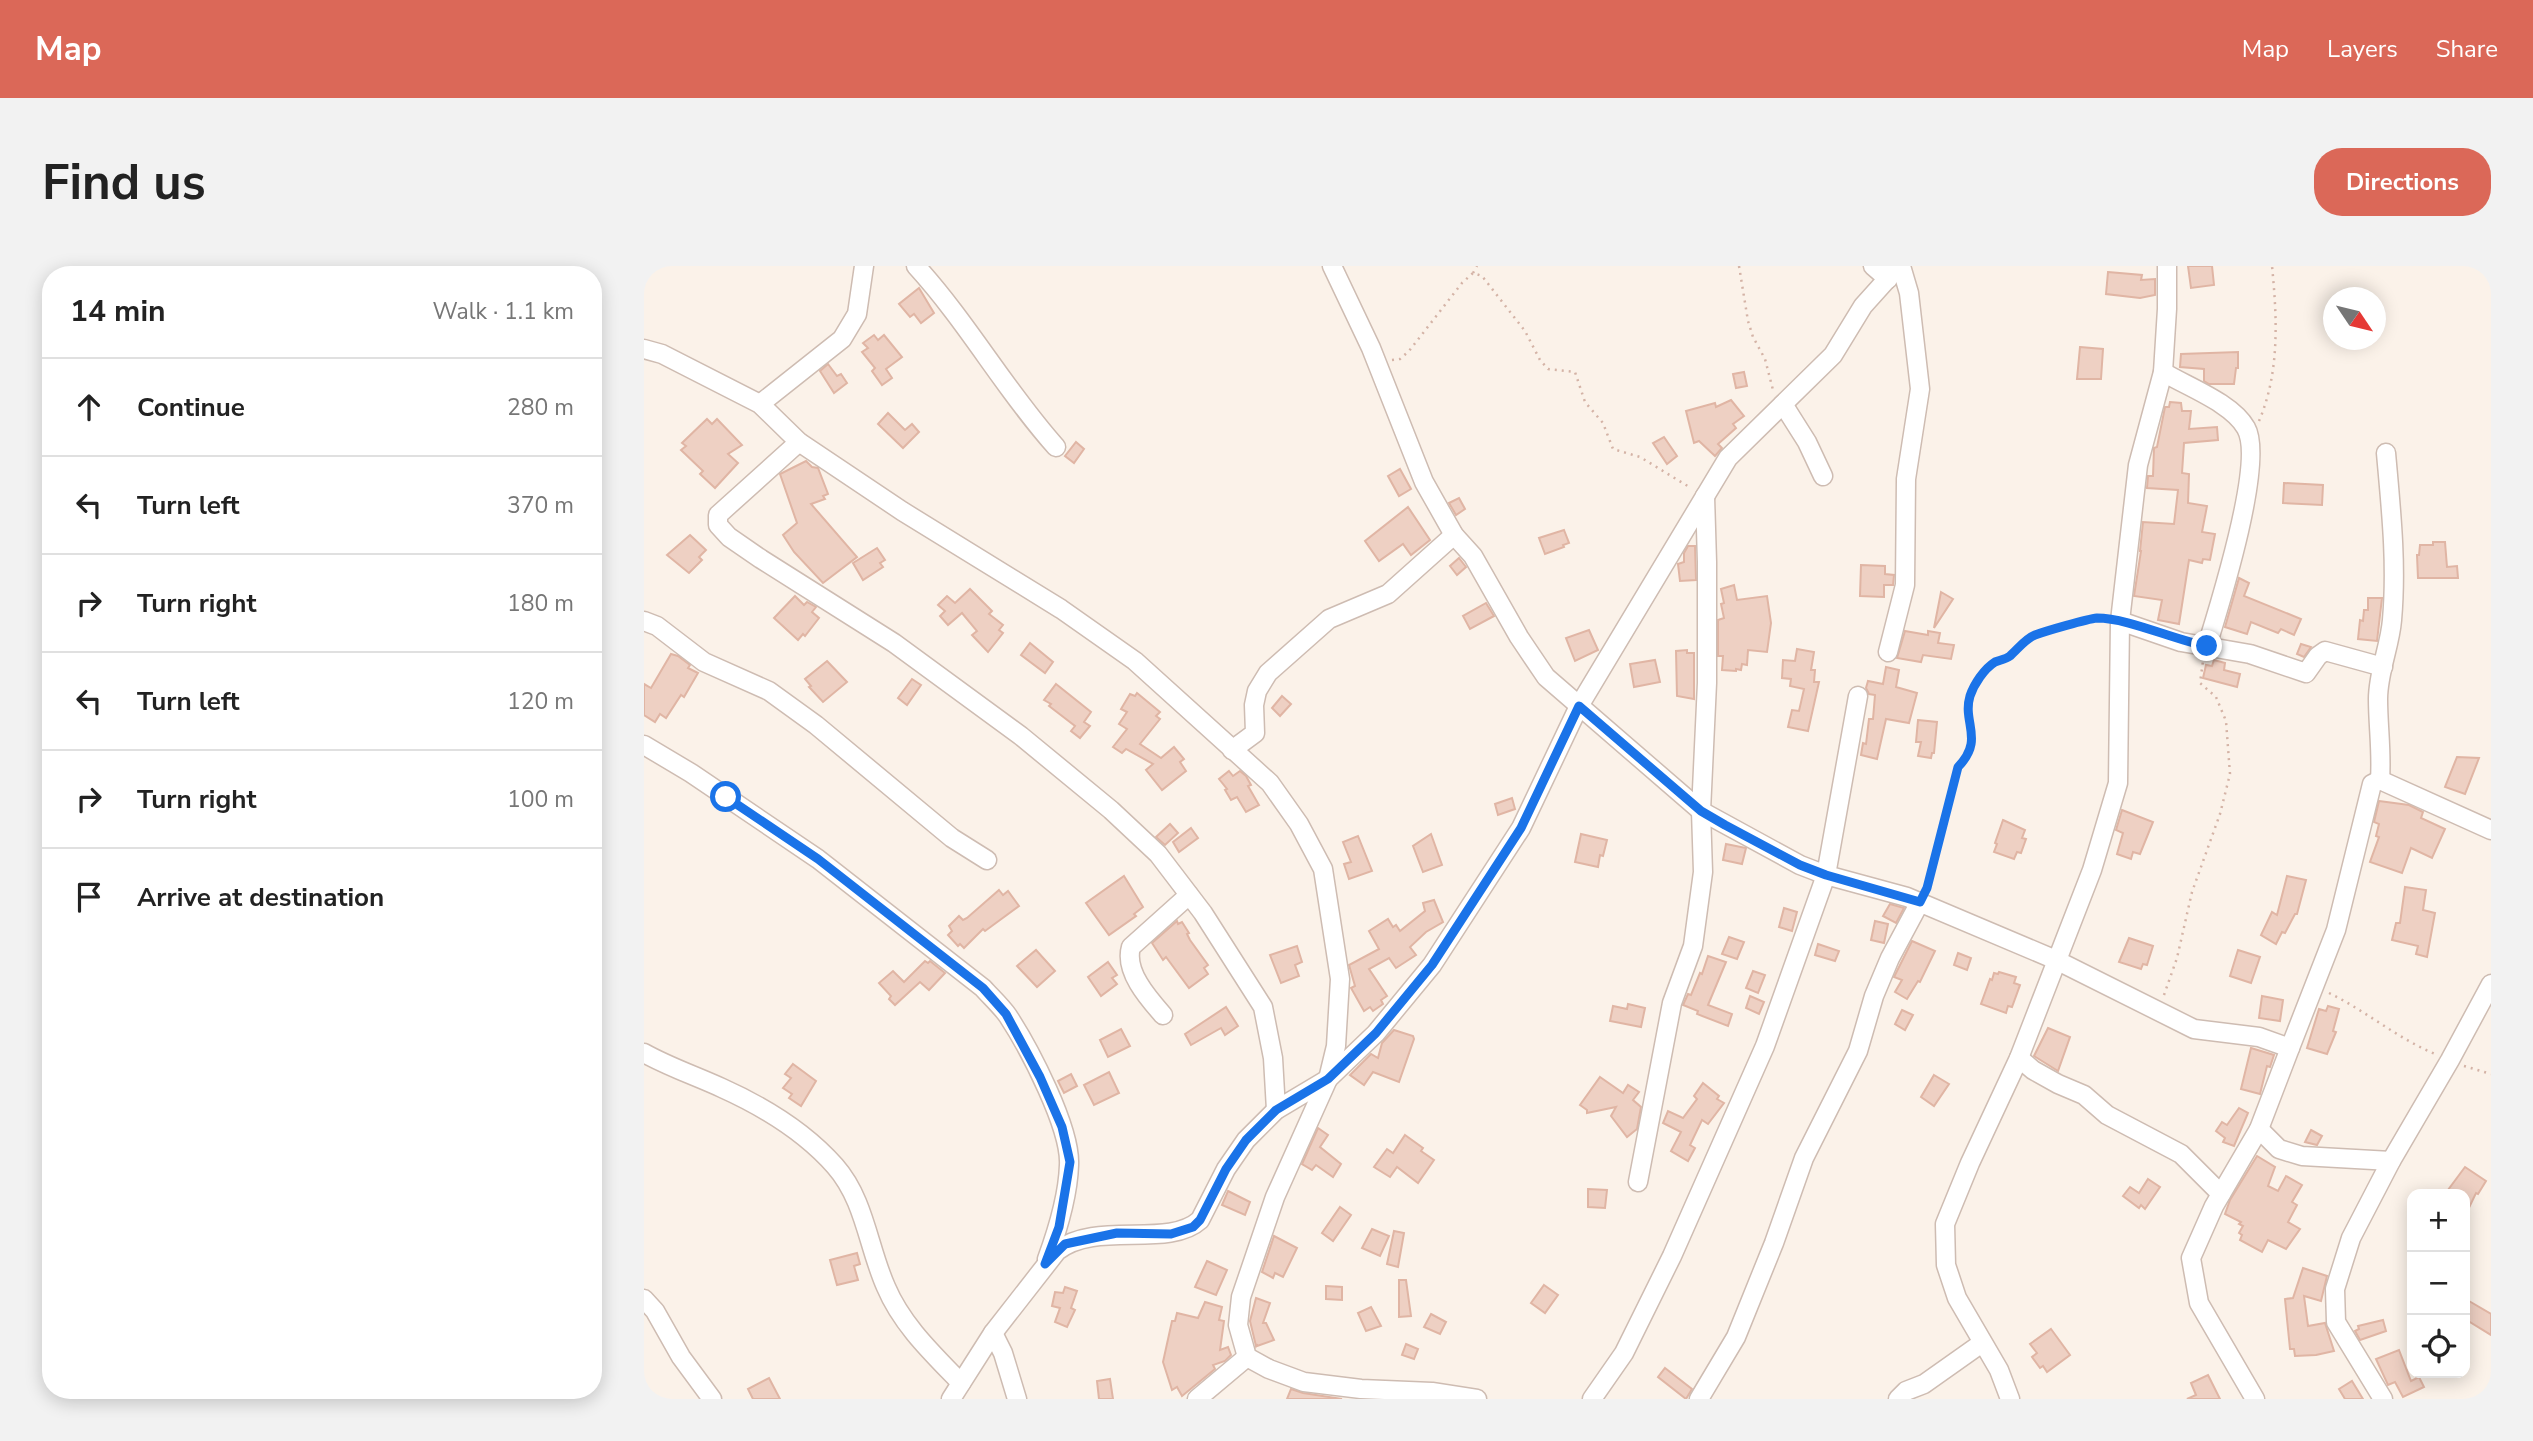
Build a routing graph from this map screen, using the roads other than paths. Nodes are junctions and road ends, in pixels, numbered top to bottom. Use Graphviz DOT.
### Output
graph roads {
  1 [pos="864,266"];
  2 [pos="916,266"];
  3 [pos="1332,266"];
  4 [pos="1873,266"];
  5 [pos="2167,266"];
  6 [pos="1896,270"];
  7 [pos="644,349"];
  8 [pos="2163,372"];
  9 [pos="760,404"];
  10 [pos="1783,404"];
  11 [pos="799,442"];
  12 [pos="1056,447"];
  13 [pos="2386,453"];
  14 [pos="1823,476"];
  15 [pos="1705,496"];
  16 [pos="1454,535"];
  17 [pos="644,621"];
  18 [pos="2120,621"];
  19 [pos="2207,646"];
  20 [pos="1888,652"];
  21 [pos="2384,667"];
  22 [pos="1858,696"];
  23 [pos="1579,706"];
  24 [pos="644,746"];
  25 [pos="1231,750"];
  26 [pos="2380,779"];
  27 [pos="1701,811"];
  28 [pos="2491,830"];
  29 [pos="987,860"];
  30 [pos="1826,875"];
  31 [pos="1189,895"];
  32 [pos="1920,902"];
  33 [pos="2056,960"];
  34 [pos="2491,984"];
  35 [pos="1163,1015"];
  36 [pos="2290,1048"];
  37 [pos="644,1053"];
  38 [pos="2019,1058"];
  39 [pos="1328,1079"];
  40 [pos="1276,1110"];
  41 [pos="2259,1129"];
  42 [pos="2391,1161"];
  43 [pos="1638,1182"];
  44 [pos="2221,1194"];
  45 [pos="1045,1264"];
  46 [pos="644,1299"];
  47 [pos="993,1334"];
  48 [pos="1982,1343"];
  49 [pos="1247,1357"];
  50 [pos="961,1383"];
  51 [pos="712,1399"];
  52 [pos="951,1399"];
  53 [pos="1017,1399"];
  54 [pos="1197,1399"];
  55 [pos="1477,1399"];
  56 [pos="1592,1399"];
  57 [pos="1699,1399"];
  58 [pos="1898,1399"];
  59 [pos="2010,1399"];
  60 [pos="2255,1399"];
  61 [pos="2384,1399"];
  1 -- 9 [label="street"];
  2 -- 12 [label="street"];
  3 -- 16 [label="street"];
  4 -- 6 [label="street"];
  5 -- 8 [label="street"];
  6 -- 10 [label="street"];
  6 -- 20 [label="street"];
  7 -- 9 [label="street"];
  8 -- 18 [label="street"];
  8 -- 19 [label="street"];
  9 -- 11 [label="street"];
  10 -- 14 [label="street"];
  10 -- 15 [label="street"];
  11 -- 25 [label="street"];
  11 -- 31 [label="street"];
  13 -- 21 [label="street"];
  15 -- 23 [label="street"];
  15 -- 27 [label="street"];
  16 -- 23 [label="street"];
  16 -- 25 [label="street"];
  17 -- 29 [label="street"];
  18 -- 19 [label="street"];
  18 -- 33 [label="street"];
  19 -- 21 [label="street"];
  21 -- 26 [label="street"];
  22 -- 30 [label="street"];
  23 -- 27 [label="street"];
  23 -- 39 [label="street"];
  24 -- 45 [label="street"];
  25 -- 39 [label="street"];
  26 -- 28 [label="street"];
  26 -- 36 [label="street"];
  27 -- 30 [label="street"];
  27 -- 43 [label="street"];
  30 -- 32 [label="street"];
  30 -- 56 [label="street"];
  31 -- 35 [label="street"];
  31 -- 40 [label="street"];
  32 -- 33 [label="street"];
  32 -- 57 [label="street"];
  33 -- 36 [label="street"];
  33 -- 38 [label="street"];
  34 -- 42 [label="street"];
  36 -- 41 [label="street"];
  37 -- 50 [label="street"];
  38 -- 44 [label="street"];
  38 -- 48 [label="street"];
  39 -- 40 [label="street"];
  39 -- 49 [label="street"];
  40 -- 45 [label="street"];
  41 -- 42 [label="street"];
  41 -- 44 [label="street"];
  42 -- 61 [label="street"];
  44 -- 60 [label="street"];
  45 -- 47 [label="street"];
  46 -- 51 [label="street"];
  47 -- 50 [label="street"];
  47 -- 53 [label="street"];
  48 -- 58 [label="street"];
  48 -- 59 [label="street"];
  49 -- 54 [label="street"];
  49 -- 55 [label="street"];
  50 -- 52 [label="street"];
}
